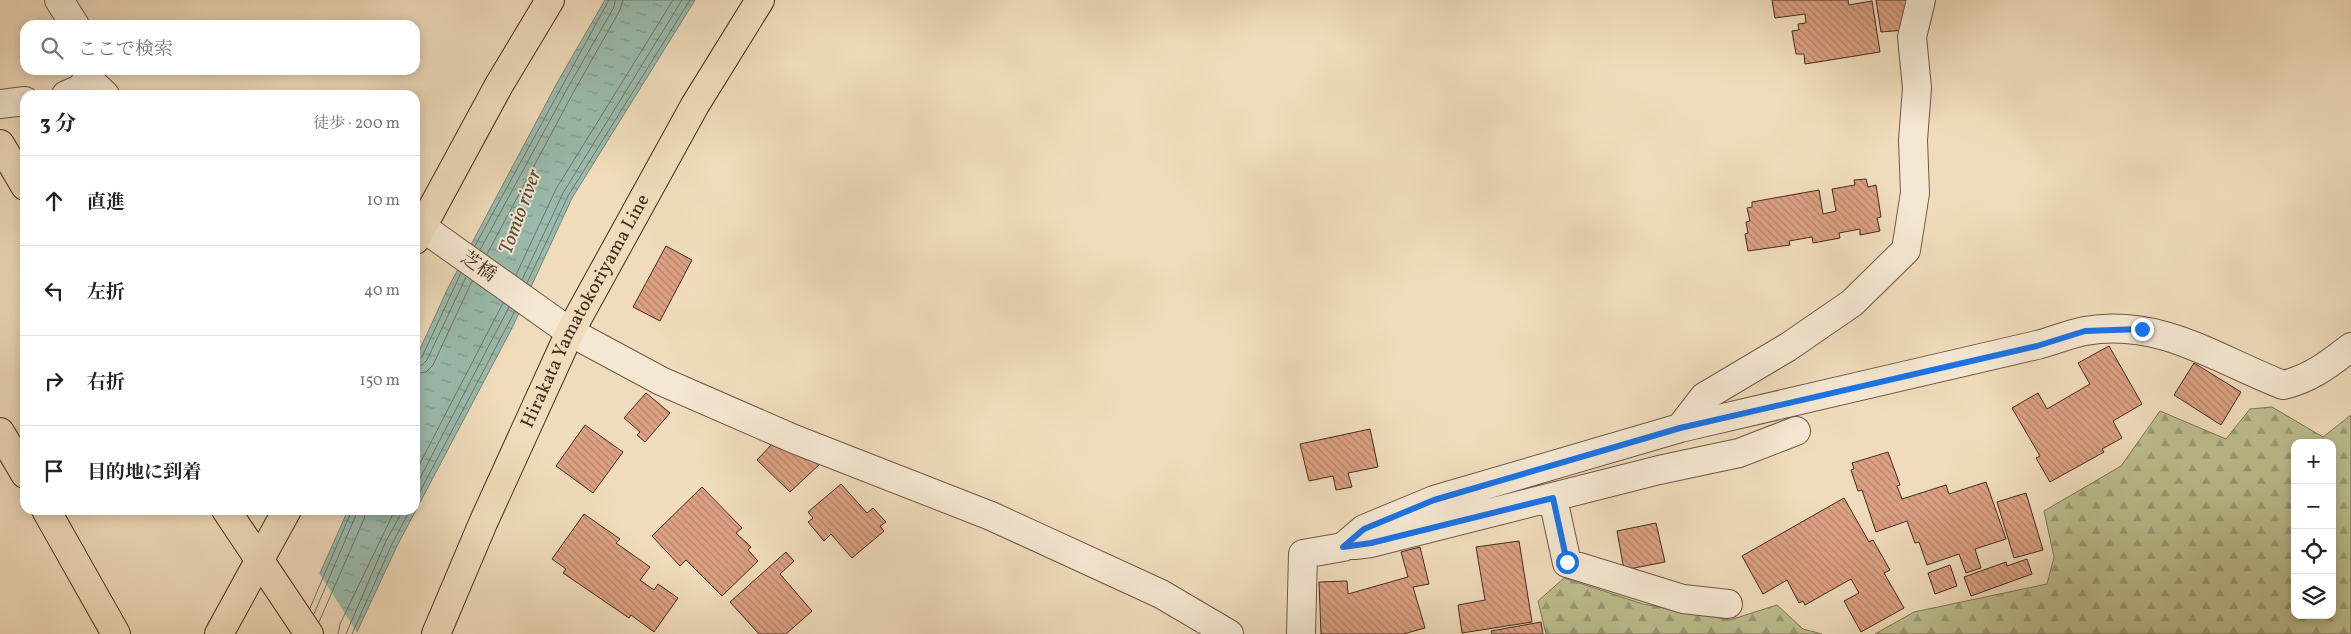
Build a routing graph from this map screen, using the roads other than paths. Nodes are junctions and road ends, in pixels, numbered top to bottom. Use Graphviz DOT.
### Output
graph roads {
  1 [pos="58,0"];
  2 [pos="550,0"];
  3 [pos="760,0"];
  4 [pos="1921,0"];
  5 [pos="72,20"];
  6 [pos="95,81"];
  7 [pos="78,90"];
  8 [pos="20,102"];
  9 [pos="0,104"];
  10 [pos="0,144"];
  11 [pos="20,178"];
  12 [pos="420,225"];
  13 [pos="420,232"];
  14 [pos="570,332"];
  15 [pos="2351,347"];
  16 [pos="1680,428"];
  17 [pos="1796,431"];
  18 [pos="0,432"];
  19 [pos="20,466"];
  20 [pos="1553,498"];
  21 [pos="49,515"];
  22 [pos="229,515"];
  23 [pos="284,515"];
  24 [pos="1343,547"];
  25 [pos="260,560"];
  26 [pos="1728,604"];
  27 [pos="116,634"];
  28 [pos="218,634"];
  29 [pos="310,634"];
  30 [pos="436,634"];
  31 [pos="1229,634"];
  32 [pos="1301,634"];
  1 -- 5 [label="street"];
  2 -- 12 [label="main road"];
  3 -- 14 [label="main road, Hirakata Yamatokoriyama Line"];
  4 -- 16 [label="street"];
  6 -- 7 [label="street"];
  8 -- 9 [label="street"];
  10 -- 11 [label="main road"];
  13 -- 14 [label="street, 芝橋"];
  14 -- 30 [label="main road, Hirakata Yamatokoriyama Line"];
  14 -- 31 [label="street, 芝橋"];
  15 -- 16 [label="street"];
  16 -- 24 [label="street"];
  17 -- 20 [label="street"];
  18 -- 19 [label="main road"];
  20 -- 24 [label="street"];
  20 -- 26 [label="street"];
  21 -- 27 [label="main road"];
  22 -- 25 [label="main road"];
  23 -- 25 [label="main road"];
  24 -- 32 [label="street"];
  25 -- 28 [label="main road"];
  25 -- 29 [label="main road"];
}
